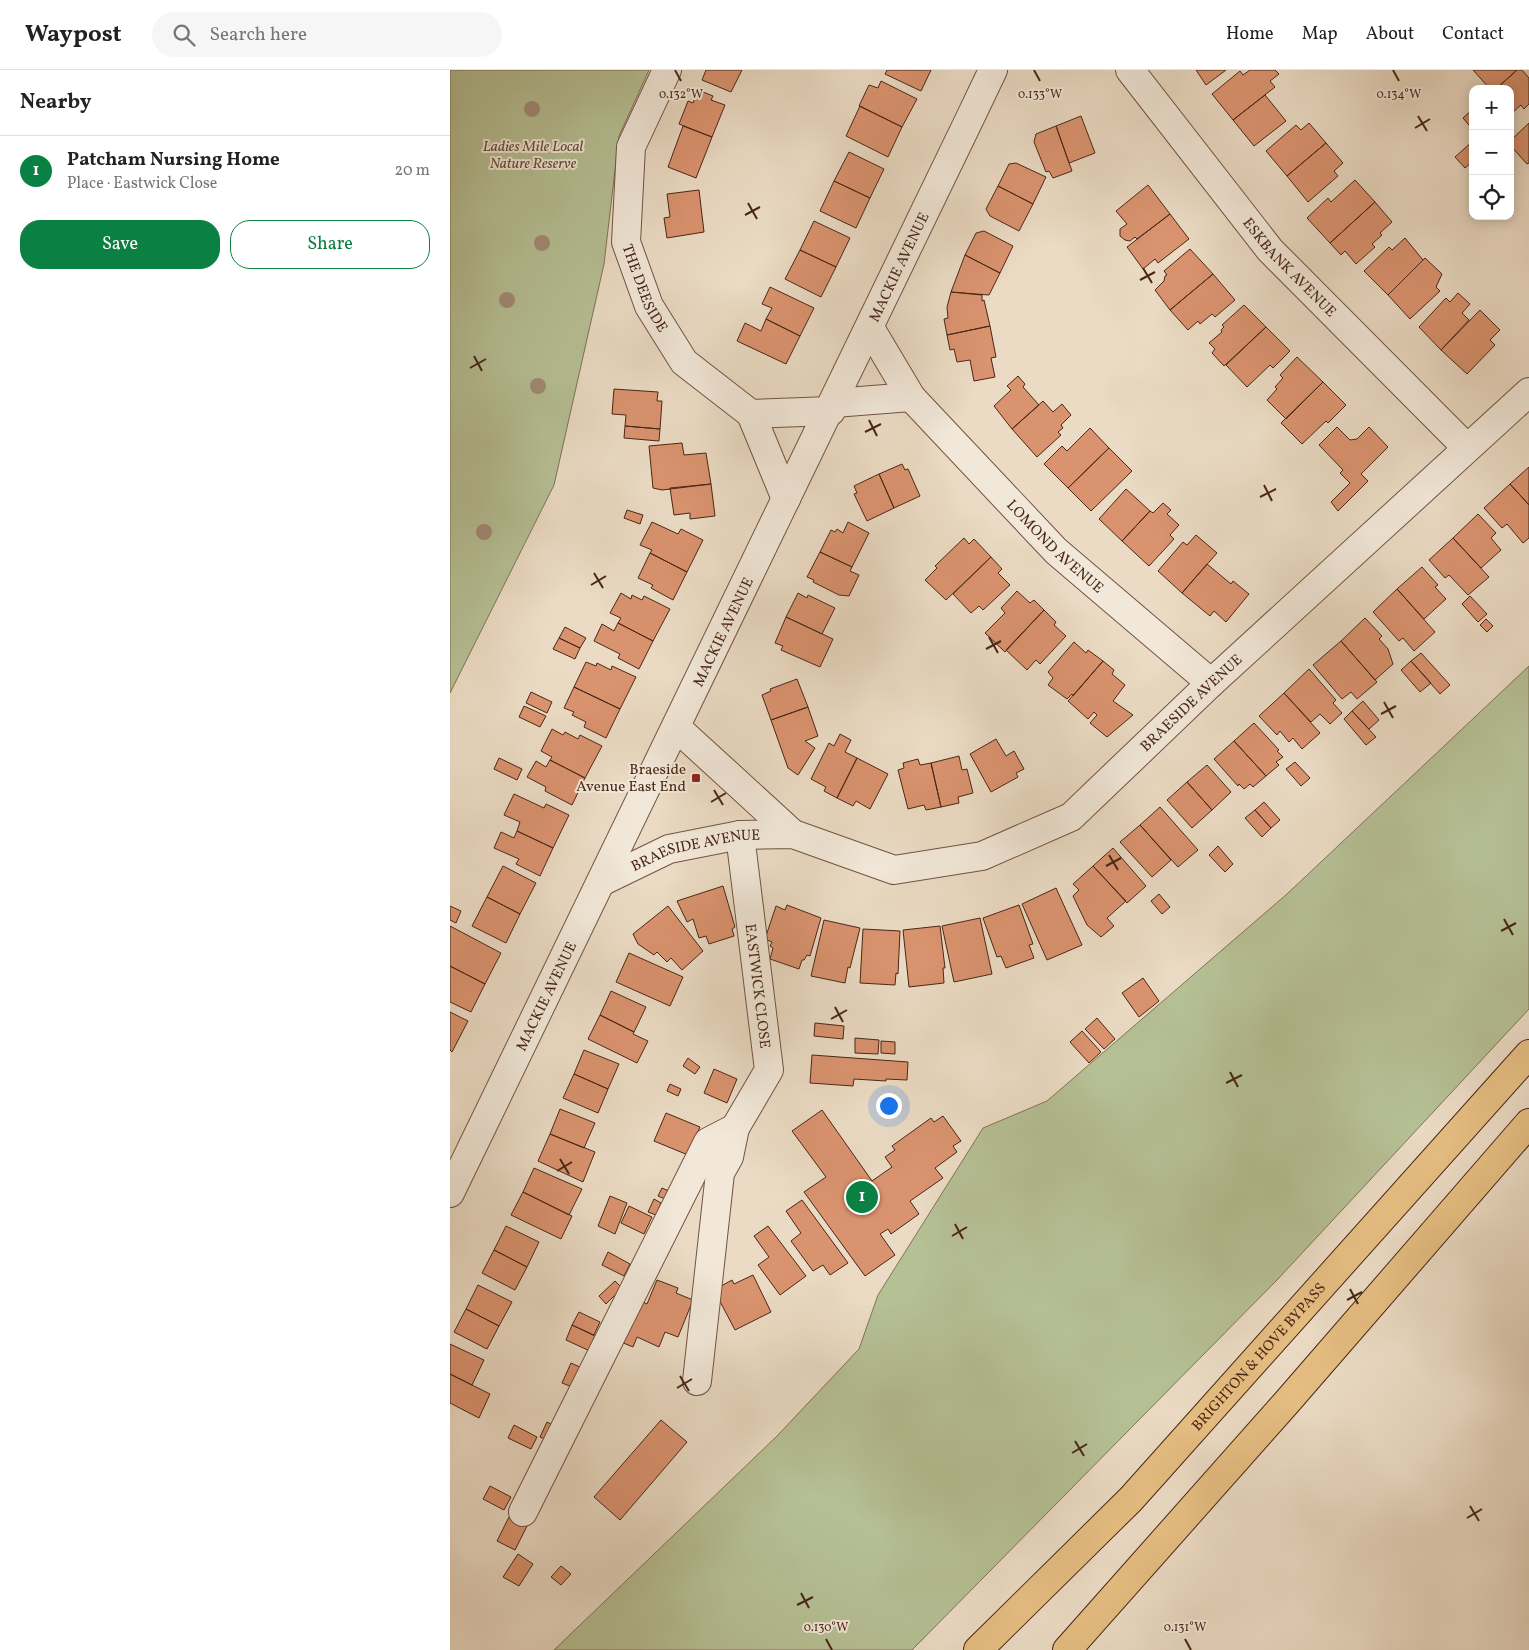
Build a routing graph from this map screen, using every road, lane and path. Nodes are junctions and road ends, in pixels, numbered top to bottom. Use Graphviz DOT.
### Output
graph roads {
  1 [pos="667,70"];
  2 [pos="993,70"];
  3 [pos="1130,70"];
  4 [pos="870,328"];
  5 [pos="1529,392"];
  6 [pos="911,397"];
  7 [pos="833,407"];
  8 [pos="751,414"];
  9 [pos="1467,448"];
  10 [pos="786,499"];
  11 [pos="1211,683"];
  12 [pos="676,727"];
  13 [pos="793,834"];
  14 [pos="740,835"];
  15 [pos="603,881"];
  16 [pos="1529,1054"];
  17 [pos="1529,1123"];
  18 [pos="735,1128"];
  19 [pos="450,1193"];
  20 [pos="698,1381"];
  21 [pos="523,1512"];
  22 [pos="978,1650"];
  23 [pos="1067,1650"];
  1 -- 8 [label="street, THE DEESIDE"];
  2 -- 4 [label="street, MACKIE AVENUE"];
  3 -- 9 [label="street, ESKBANK AVENUE"];
  4 -- 6 [label="street, LOMOND AVENUE"];
  4 -- 7 [label="street, MACKIE AVENUE"];
  5 -- 9 [label="street, BRAESIDE AVENUE"];
  6 -- 7 [label="street"];
  6 -- 11 [label="street, LOMOND AVENUE"];
  7 -- 8 [label="street"];
  7 -- 10 [label="street, MACKIE AVENUE"];
  8 -- 10 [label="street, THE DEESIDE"];
  9 -- 11 [label="street, BRAESIDE AVENUE"];
  10 -- 12 [label="street, MACKIE AVENUE"];
  11 -- 13 [label="street, BRAESIDE AVENUE"];
  12 -- 13 [label="street, BRAESIDE AVENUE"];
  12 -- 15 [label="street, MACKIE AVENUE"];
  13 -- 14 [label="street, BRAESIDE AVENUE"];
  14 -- 15 [label="street, BRAESIDE AVENUE"];
  14 -- 18 [label="street, EASTWICK CLOSE"];
  15 -- 19 [label="street, MACKIE AVENUE"];
  16 -- 22 [label="highway, BRIGHTON & HOVE BYPASS"];
  17 -- 23 [label="highway"];
  18 -- 20 [label="street"];
  18 -- 21 [label="street"];
}
